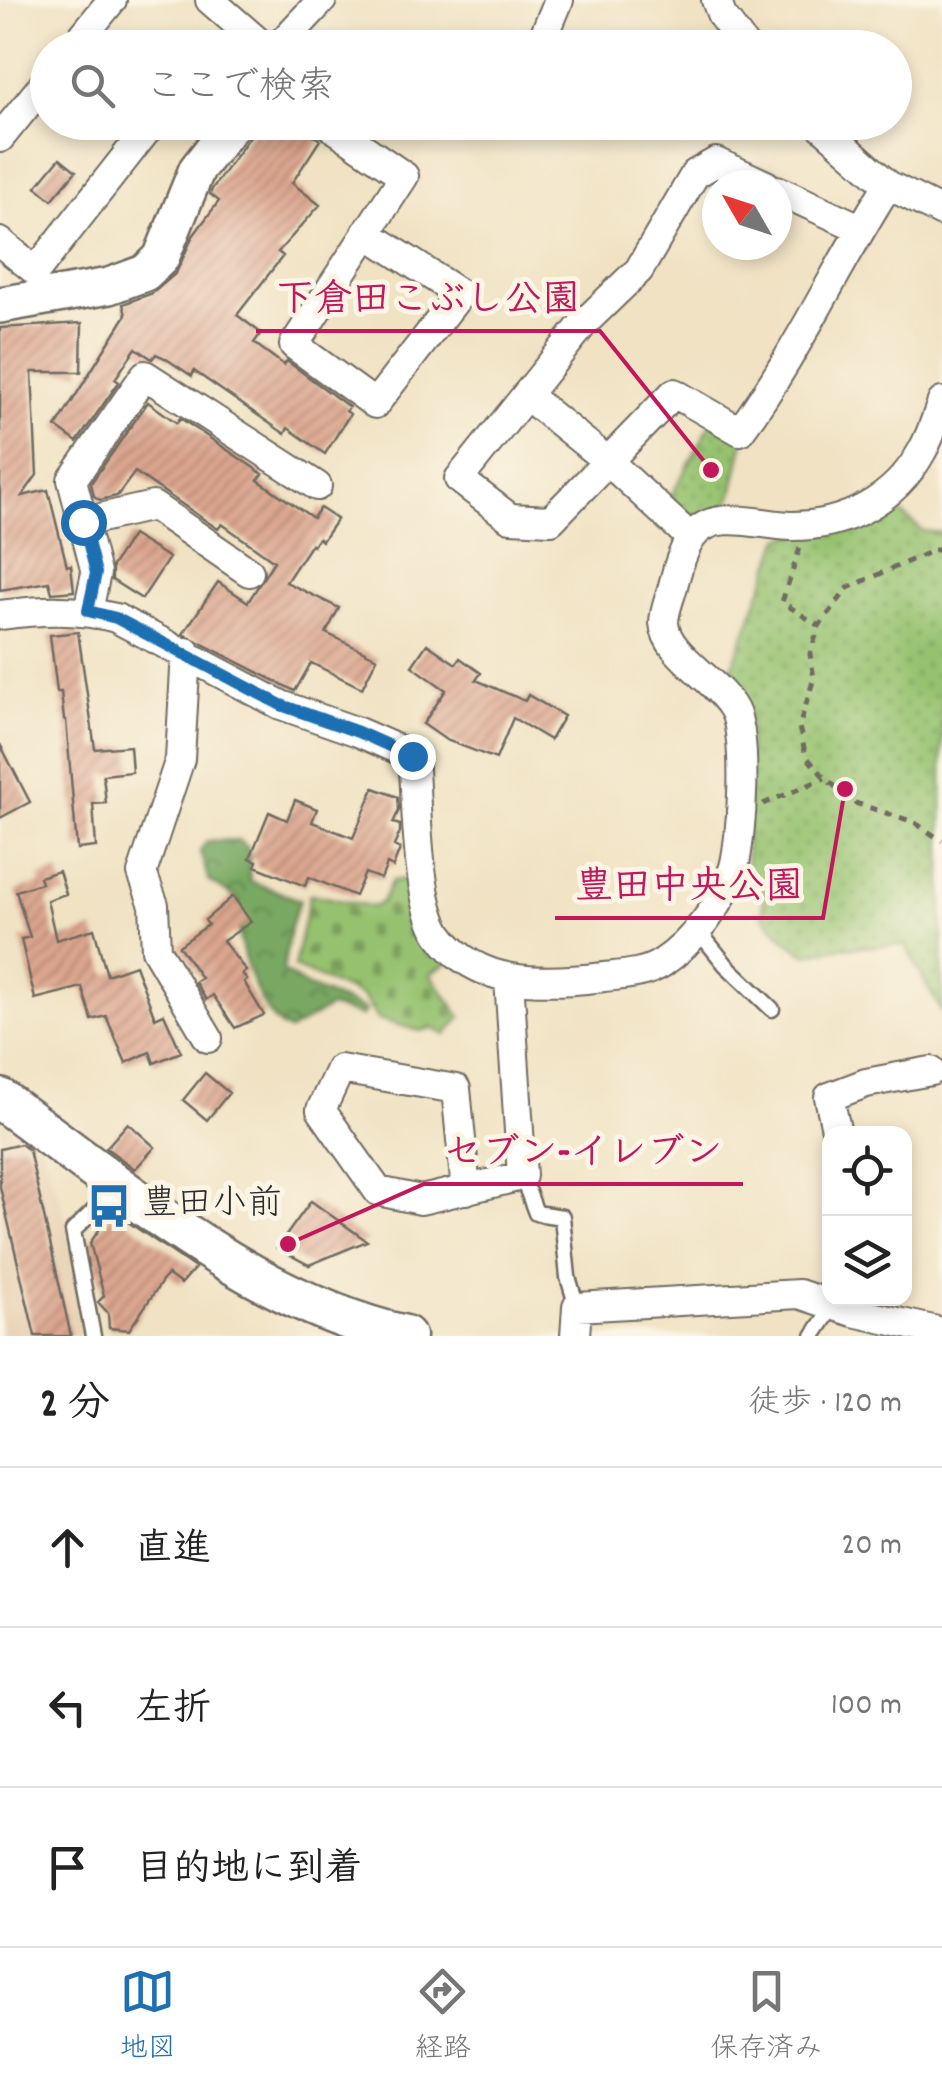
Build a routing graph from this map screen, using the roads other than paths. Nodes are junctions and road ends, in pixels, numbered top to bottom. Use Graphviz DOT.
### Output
graph roads {
  1 [pos="112,0"];
  2 [pos="210,0"];
  3 [pos="322,0"];
  4 [pos="559,0"];
  5 [pos="716,0"];
  6 [pos="91,30"];
  7 [pos="244,30"];
  8 [pos="294,30"];
  9 [pos="546,30"];
  10 [pos="732,30"];
  11 [pos="30,101"];
  12 [pos="0,138"];
  13 [pos="139,140"];
  14 [pos="220,140"];
  15 [pos="351,140"];
  16 [pos="838,140"];
  17 [pos="702,170"];
  18 [pos="702,170"];
  19 [pos="733,170"];
  20 [pos="888,186"];
  21 [pos="792,197"];
  22 [pos="942,212"];
  23 [pos="860,228"];
  24 [pos="366,233"];
  25 [pos="0,242"];
  26 [pos="0,306"];
  27 [pos="526,395"];
  28 [pos="942,402"];
  29 [pos="932,453"];
  30 [pos="610,463"];
  31 [pos="317,486"];
  32 [pos="83,522"];
  33 [pos="691,538"];
  34 [pos="249,572"];
  35 [pos="88,611"];
  36 [pos="0,615"];
  37 [pos="186,652"];
  38 [pos="697,929"];
  39 [pos="509,979"];
  40 [pos="772,1009"];
  41 [pos="208,1038"];
  42 [pos="931,1071"];
  43 [pos="0,1099"];
  44 [pos="835,1126"];
  45 [pos="522,1176"];
  46 [pos="120,1185"];
  47 [pos="466,1190"];
  48 [pos="822,1299"];
  49 [pos="847,1306"];
  50 [pos="851,1306"];
  51 [pos="577,1308"];
  52 [pos="942,1332"];
  53 [pos="380,1333"];
  54 [pos="93,1336"];
  55 [pos="575,1336"];
  56 [pos="813,1336"];
  1 -- 6 [label="street"];
  2 -- 7 [label="street"];
  3 -- 8 [label="street"];
  4 -- 9 [label="street"];
  5 -- 10 [label="street"];
  11 -- 12 [label="street"];
  13 -- 25 [label="street"];
  14 -- 26 [label="street"];
  15 -- 24 [label="street"];
  16 -- 20 [label="street"];
  17 -- 27 [label="street"];
  18 -- 19 [label="street"];
  20 -- 22 [label="street"];
  20 -- 23 [label="street"];
  21 -- 23 [label="street"];
  23 -- 30 [label="street"];
  24 -- 24 [label="street"];
  27 -- 30 [label="street"];
  27 -- 30 [label="street"];
  28 -- 29 [label="street"];
  29 -- 33 [label="street"];
  30 -- 33 [label="street"];
  31 -- 32 [label="street"];
  32 -- 34 [label="street"];
  32 -- 35 [label="street"];
  33 -- 38 [label="street"];
  35 -- 36 [label="street"];
  35 -- 37 [label="street"];
  37 -- 39 [label="street"];
  37 -- 41 [label="street"];
  38 -- 39 [label="street"];
  38 -- 40 [label="lane"];
  39 -- 45 [label="street"];
  42 -- 44 [label="street"];
  43 -- 46 [label="main road"];
  45 -- 47 [label="street"];
  45 -- 51 [label="lane"];
  46 -- 53 [label="main road"];
  46 -- 54 [label="lane"];
  47 -- 47 [label="street"];
  48 -- 51 [label="street"];
  49 -- 56 [label="lane"];
  50 -- 52 [label="street"];
  51 -- 55 [label="street"];
}
